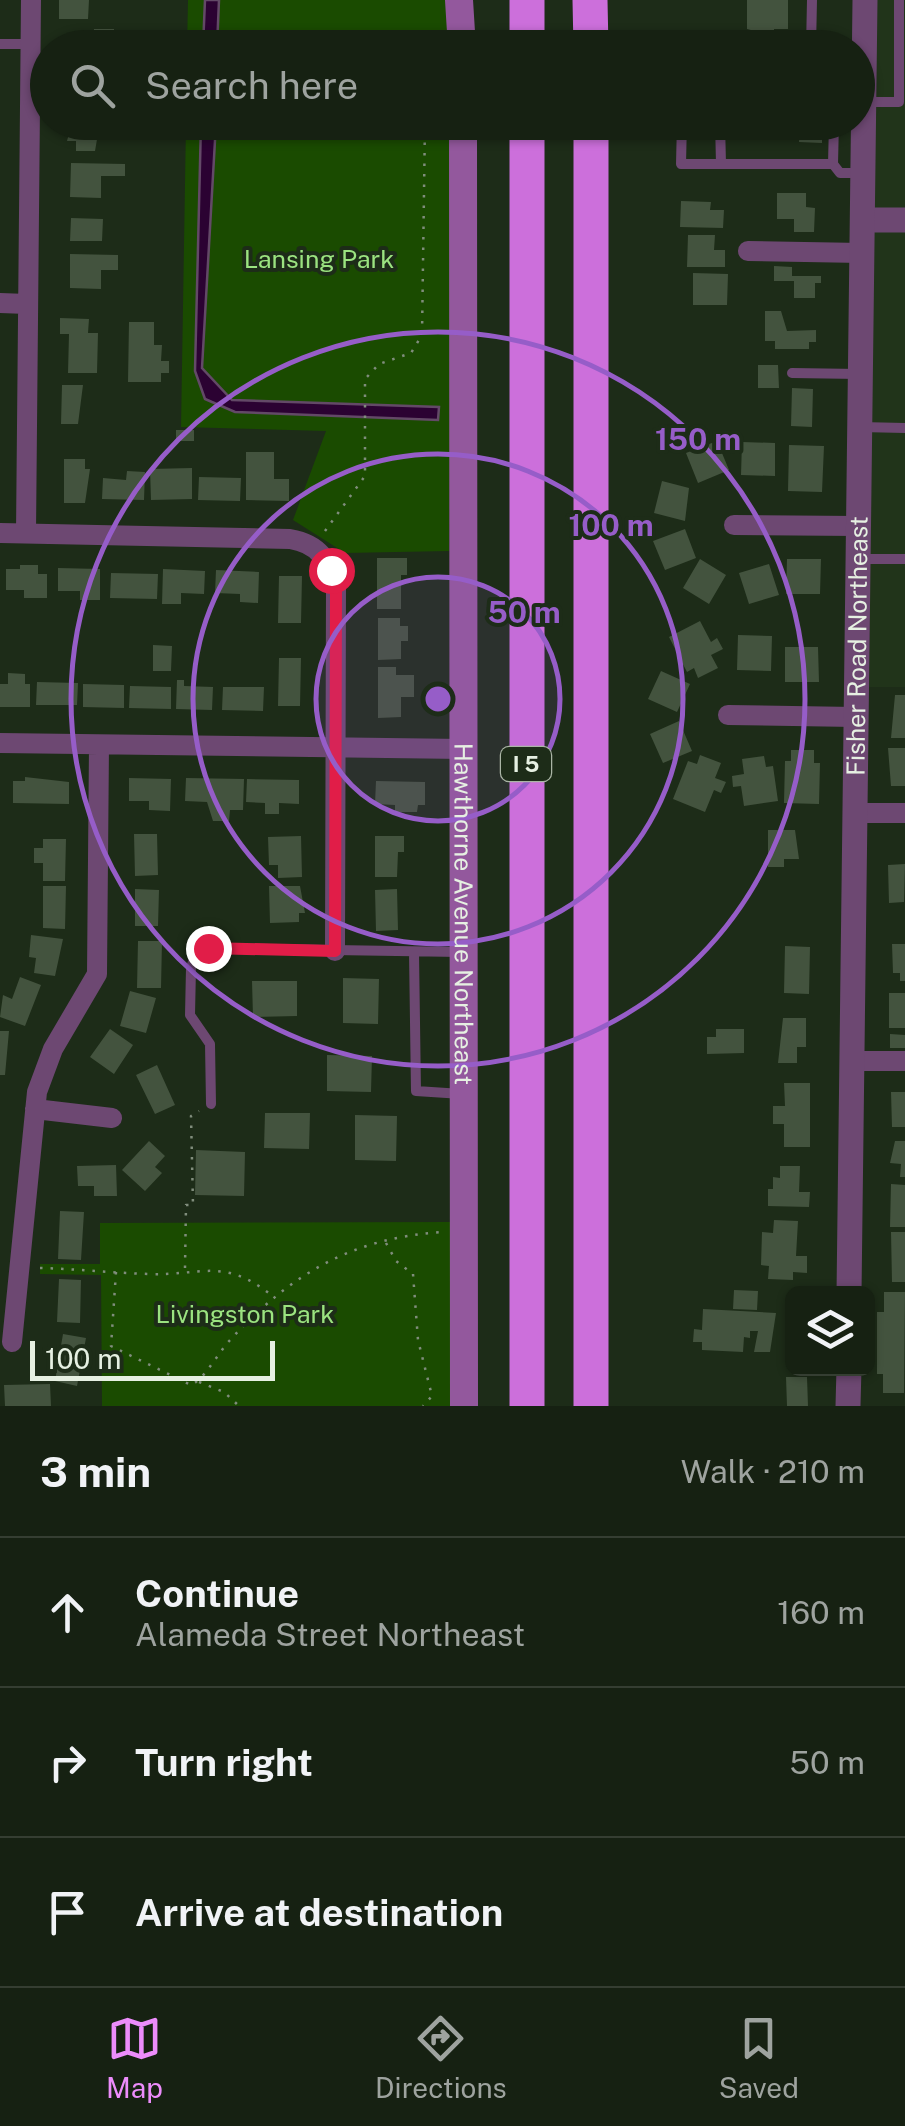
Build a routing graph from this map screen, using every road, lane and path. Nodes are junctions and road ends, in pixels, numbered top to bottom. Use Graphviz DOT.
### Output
graph roads {
  1 [pos="31,0"];
  2 [pos="459,0"];
  3 [pos="526,0"];
  4 [pos="590,0"];
  5 [pos="812,0"];
  6 [pos="865,0"];
  7 [pos="899,0"];
  8 [pos="31,30"];
  9 [pos="461,30"];
  10 [pos="526,30"];
  11 [pos="591,30"];
  12 [pos="811,30"];
  13 [pos="863,30"];
  14 [pos="0,44"];
  15 [pos="30,44"];
  16 [pos="875,102"];
  17 [pos="902,102"];
  18 [pos="30,109"];
  19 [pos="426,140"];
  20 [pos="463,140"];
  21 [pos="526,140"];
  22 [pos="591,140"];
  23 [pos="682,140"];
  24 [pos="720,140"];
  25 [pos="834,140"];
  26 [pos="863,140"];
  27 [pos="721,164"];
  28 [pos="833,164"];
  29 [pos="862,173"];
  30 [pos="863,220"];
  31 [pos="905,220"];
  32 [pos="748,251"];
  33 [pos="862,252"];
  34 [pos="0,303"];
  35 [pos="27,304"];
  36 [pos="792,373"];
  37 [pos="860,374"];
  38 [pos="859,427"];
  39 [pos="905,428"];
  40 [pos="734,525"];
  41 [pos="857,526"];
  42 [pos="0,533"];
  43 [pos="26,533"];
  44 [pos="321,544"];
  45 [pos="857,559"];
  46 [pos="905,559"];
  47 [pos="728,716"];
  48 [pos="855,717"];
  49 [pos="0,742"];
  50 [pos="98,745"];
  51 [pos="336,749"];
  52 [pos="463,749"];
  53 [pos="854,813"];
  54 [pos="905,813"];
  55 [pos="335,951"];
  56 [pos="463,952"];
  57 [pos="414,953"];
  58 [pos="851,1061"];
  59 [pos="905,1061"];
  60 [pos="464,1094"];
  61 [pos="211,1104"];
  62 [pos="35,1109"];
  63 [pos="112,1118"];
  64 [pos="464,1232"];
  65 [pos="386,1242"];
  66 [pos="9,1265"];
  67 [pos="186,1269"];
  68 [pos="116,1272"];
  69 [pos="849,1286"];
  70 [pos="272,1295"];
  71 [pos="12,1342"];
  72 [pos="848,1376"];
  73 [pos="198,1382"];
  74 [pos="239,1406"];
  75 [pos="422,1406"];
  76 [pos="464,1406"];
  77 [pos="526,1406"];
  78 [pos="591,1406"];
  79 [pos="848,1406"];
  1 -- 8 [label="street"];
  2 -- 9 [label="main road"];
  3 -- 10 [label="highway"];
  4 -- 11 [label="highway"];
  5 -- 12 [label="lane"];
  6 -- 13 [label="street, Fisher Road Northeast"];
  7 -- 17 [label="lane"];
  14 -- 15 [label="lane"];
  16 -- 17 [label="lane"];
  18 -- 35 [label="street"];
  19 -- 44 [label="path"];
  20 -- 52 [label="main road, Hawthorne Avenue Northeast"];
  21 -- 77 [label="highway, I 5"];
  22 -- 78 [label="highway"];
  23 -- 27 [label="lane"];
  24 -- 27 [label="lane"];
  25 -- 28 [label="lane"];
  26 -- 29 [label="street, Fisher Road Northeast"];
  27 -- 28 [label="lane"];
  28 -- 29 [label="lane"];
  29 -- 30 [label="street, Fisher Road Northeast"];
  30 -- 31 [label="street"];
  30 -- 33 [label="street, Fisher Road Northeast"];
  32 -- 33 [label="street"];
  33 -- 37 [label="street, Fisher Road Northeast"];
  34 -- 35 [label="street"];
  35 -- 43 [label="street"];
  36 -- 37 [label="lane"];
  37 -- 38 [label="street, Fisher Road Northeast"];
  38 -- 39 [label="lane"];
  38 -- 41 [label="street, Fisher Road Northeast"];
  40 -- 41 [label="street"];
  41 -- 45 [label="street, Fisher Road Northeast"];
  42 -- 43 [label="street"];
  43 -- 44 [label="street"];
  44 -- 51 [label="street"];
  45 -- 46 [label="lane"];
  45 -- 48 [label="street, Fisher Road Northeast"];
  47 -- 48 [label="street"];
  48 -- 53 [label="street, Fisher Road Northeast"];
  49 -- 50 [label="street"];
  50 -- 51 [label="street"];
  50 -- 62 [label="street"];
  51 -- 52 [label="street"];
  51 -- 55 [label="street"];
  52 -- 56 [label="main road, Hawthorne Avenue Northeast"];
  53 -- 54 [label="street"];
  53 -- 58 [label="street, Fisher Road Northeast"];
  55 -- 57 [label="lane"];
  55 -- 61 [label="lane"];
  56 -- 57 [label="lane"];
  56 -- 60 [label="main road, Hawthorne Avenue Northeast"];
  57 -- 60 [label="lane"];
  58 -- 59 [label="street"];
  58 -- 69 [label="street, Fisher Road Northeast"];
  60 -- 64 [label="main road, Hawthorne Avenue Northeast"];
  61 -- 67 [label="path"];
  62 -- 63 [label="street"];
  62 -- 66 [label="street"];
  64 -- 65 [label="path"];
  64 -- 76 [label="main road, Hawthorne Avenue Northeast"];
  65 -- 70 [label="path"];
  65 -- 75 [label="path"];
  66 -- 68 [label="path"];
  66 -- 71 [label="street"];
  67 -- 68 [label="path"];
  67 -- 70 [label="path"];
  68 -- 73 [label="path"];
  70 -- 73 [label="path"];
  72 -- 79 [label="street"];
  73 -- 74 [label="path"];
}
